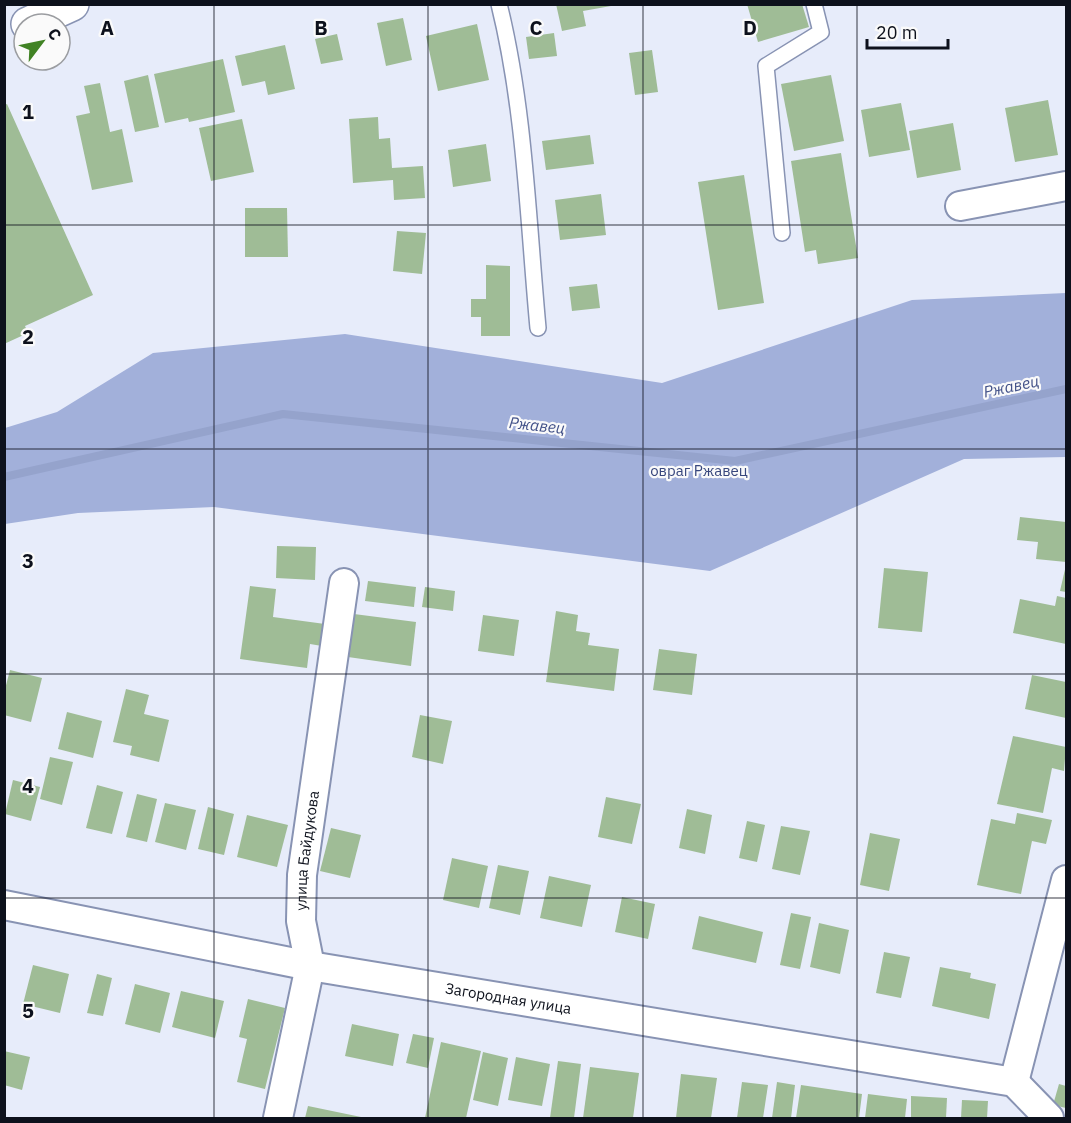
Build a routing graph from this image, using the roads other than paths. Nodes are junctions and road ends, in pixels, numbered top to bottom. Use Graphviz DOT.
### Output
graph roads {
  1 [pos="72,4"];
  2 [pos="499,4"];
  3 [pos="814,4"];
  4 [pos="54,12"];
  5 [pos="1066,186"];
  6 [pos="960,206"];
  7 [pos="782,233"];
  8 [pos="538,328"];
  9 [pos="344,583"];
  10 [pos="1066,880"];
  11 [pos="4,905"];
  12 [pos="310,966"];
  13 [pos="1014,1082"];
  14 [pos="278,1119"];
  15 [pos="1049,1119"];
  1 -- 4 [label="street"];
  2 -- 8 [label="lane"];
  3 -- 7 [label="lane"];
  5 -- 6 [label="street"];
  9 -- 12 [label="street, улица Байдукова"];
  10 -- 13 [label="street"];
  11 -- 12 [label="street, Загородная улица"];
  12 -- 13 [label="street, Загородная улица"];
  12 -- 14 [label="street, улица Байдукова"];
  13 -- 15 [label="street"];
}
